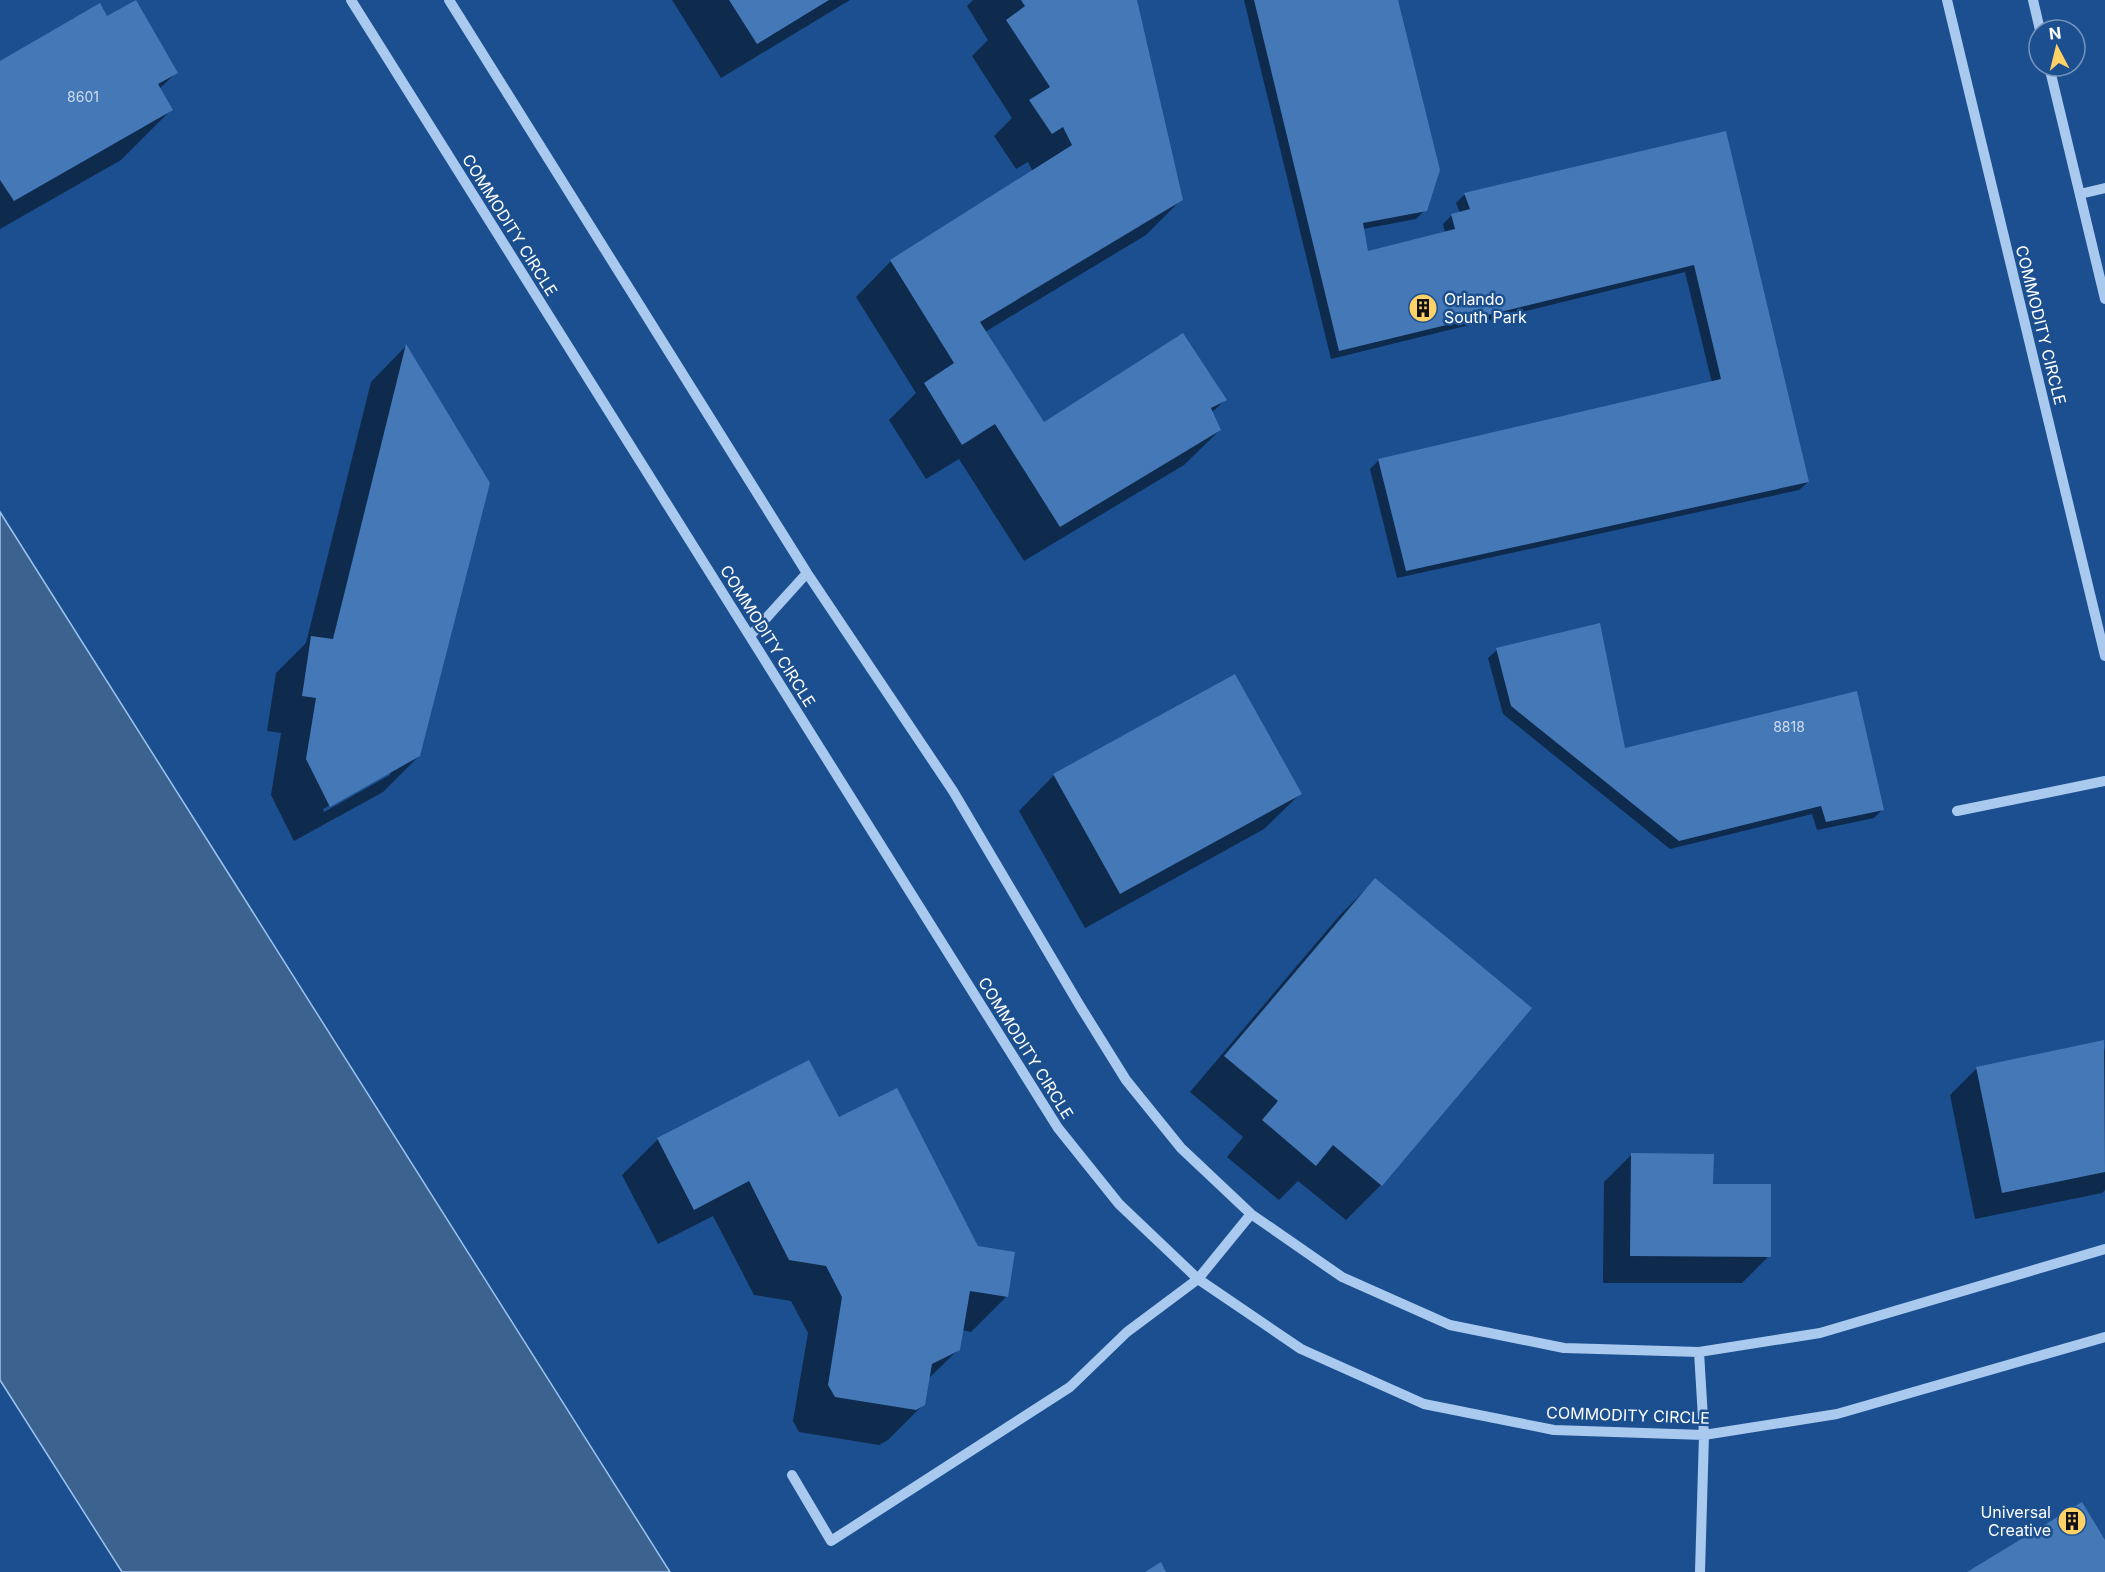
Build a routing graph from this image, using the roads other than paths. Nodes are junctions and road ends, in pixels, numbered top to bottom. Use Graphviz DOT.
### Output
graph roads {
  1 [pos="351,0"];
  2 [pos="449,0"];
  3 [pos="1947,0"];
  4 [pos="2033,0"];
  5 [pos="2037,18"];
  6 [pos="2052,78"];
  7 [pos="2105,188"];
  8 [pos="2080,194"];
  9 [pos="2105,299"];
  10 [pos="807,573"];
  11 [pos="2100,613"];
  12 [pos="750,636"];
  13 [pos="2105,656"];
  14 [pos="2105,780"];
  15 [pos="1957,811"];
  16 [pos="1251,1214"];
  17 [pos="2105,1249"];
  18 [pos="1198,1279"];
  19 [pos="2105,1337"];
  20 [pos="1699,1352"];
  21 [pos="1704,1435"];
  22 [pos="792,1475"];
  23 [pos="1700,1572"];
  1 -- 12 [label="street, COMMODITY CIRCLE"];
  2 -- 10 [label="street"];
  3 -- 11 [label="street, COMMODITY CIRCLE"];
  4 -- 5 [label="street"];
  6 -- 8 [label="street"];
  7 -- 8 [label="street"];
  8 -- 9 [label="street"];
  10 -- 12 [label="street"];
  10 -- 16 [label="street"];
  11 -- 13 [label="street, COMMODITY CIRCLE"];
  12 -- 18 [label="street, COMMODITY CIRCLE"];
  14 -- 15 [label="street"];
  16 -- 18 [label="street"];
  16 -- 20 [label="street"];
  17 -- 20 [label="street"];
  18 -- 21 [label="street, COMMODITY CIRCLE"];
  18 -- 22 [label="street"];
  19 -- 21 [label="street, COMMODITY CIRCLE"];
  20 -- 21 [label="street"];
  21 -- 23 [label="street"];
}
